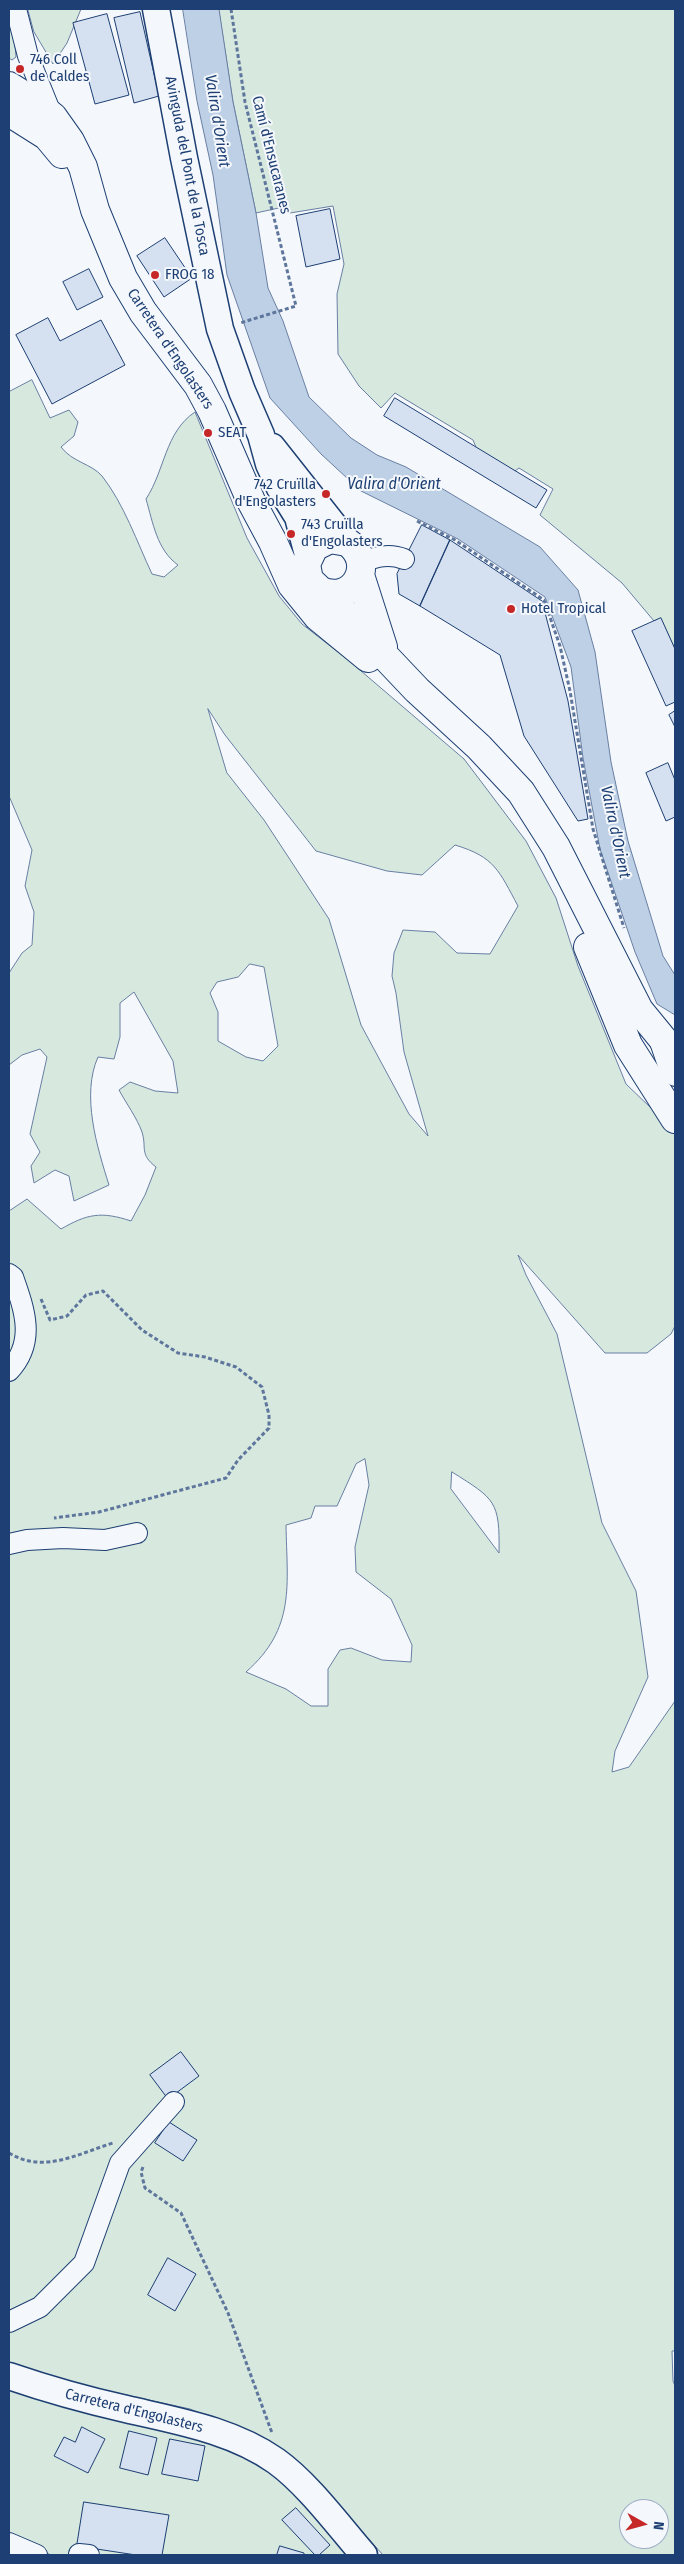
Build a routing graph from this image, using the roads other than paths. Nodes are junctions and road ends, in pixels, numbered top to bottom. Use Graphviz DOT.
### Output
graph roads {
  1 [pos="16,9"];
  2 [pos="156,9"];
  3 [pos="34,72"];
  4 [pos="10,95"];
  5 [pos="53,118"];
  6 [pos="95,210"];
  7 [pos="261,434"];
  8 [pos="404,559"];
  9 [pos="356,560"];
  10 [pos="300,566"];
  11 [pos="392,664"];
  12 [pos="418,690"];
  13 [pos="563,862"];
  14 [pos="657,1034"];
  15 [pos="675,1054"];
  16 [pos="675,1076"];
  17 [pos="675,1119"];
  18 [pos="9,1274"];
  19 [pos="9,1371"];
  20 [pos="137,1533"];
  21 [pos="9,1544"];
  22 [pos="174,2102"];
  23 [pos="9,2322"];
  24 [pos="9,2376"];
  25 [pos="9,2543"];
  26 [pos="37,2555"];
  27 [pos="364,2555"];
  1 -- 3 [label="street"];
  2 -- 7 [label="main road, Avinguda del Pont de la Tosca"];
  3 -- 4 [label="street"];
  3 -- 5 [label="street"];
  4 -- 5 [label="highway, Carretera d'Engolasters"];
  4 -- 6 [label="highway, Carretera d'Engolasters"];
  5 -- 6 [label="highway, Carretera d'Engolasters"];
  6 -- 10 [label="highway, Carretera d'Engolasters"];
  7 -- 9 [label="main road, Avinguda del Pont de la Tosca"];
  7 -- 10 [label="main road, Avinguda del Pont de la Tosca"];
  8 -- 9 [label="street"];
  9 -- 10 [label="highway"];
  9 -- 10 [label="highway"];
  9 -- 11 [label="highway"];
  10 -- 11 [label="highway"];
  10 -- 12 [label="highway"];
  11 -- 12 [label="highway"];
  12 -- 13 [label="highway"];
  13 -- 14 [label="highway"];
  13 -- 17 [label="highway"];
  14 -- 15 [label="highway"];
  14 -- 16 [label="street"];
  18 -- 19 [label="street"];
  20 -- 21 [label="street"];
  22 -- 23 [label="street"];
  24 -- 27 [label="main road, Carretera d'Engolasters"];
  25 -- 26 [label="street"];
}
